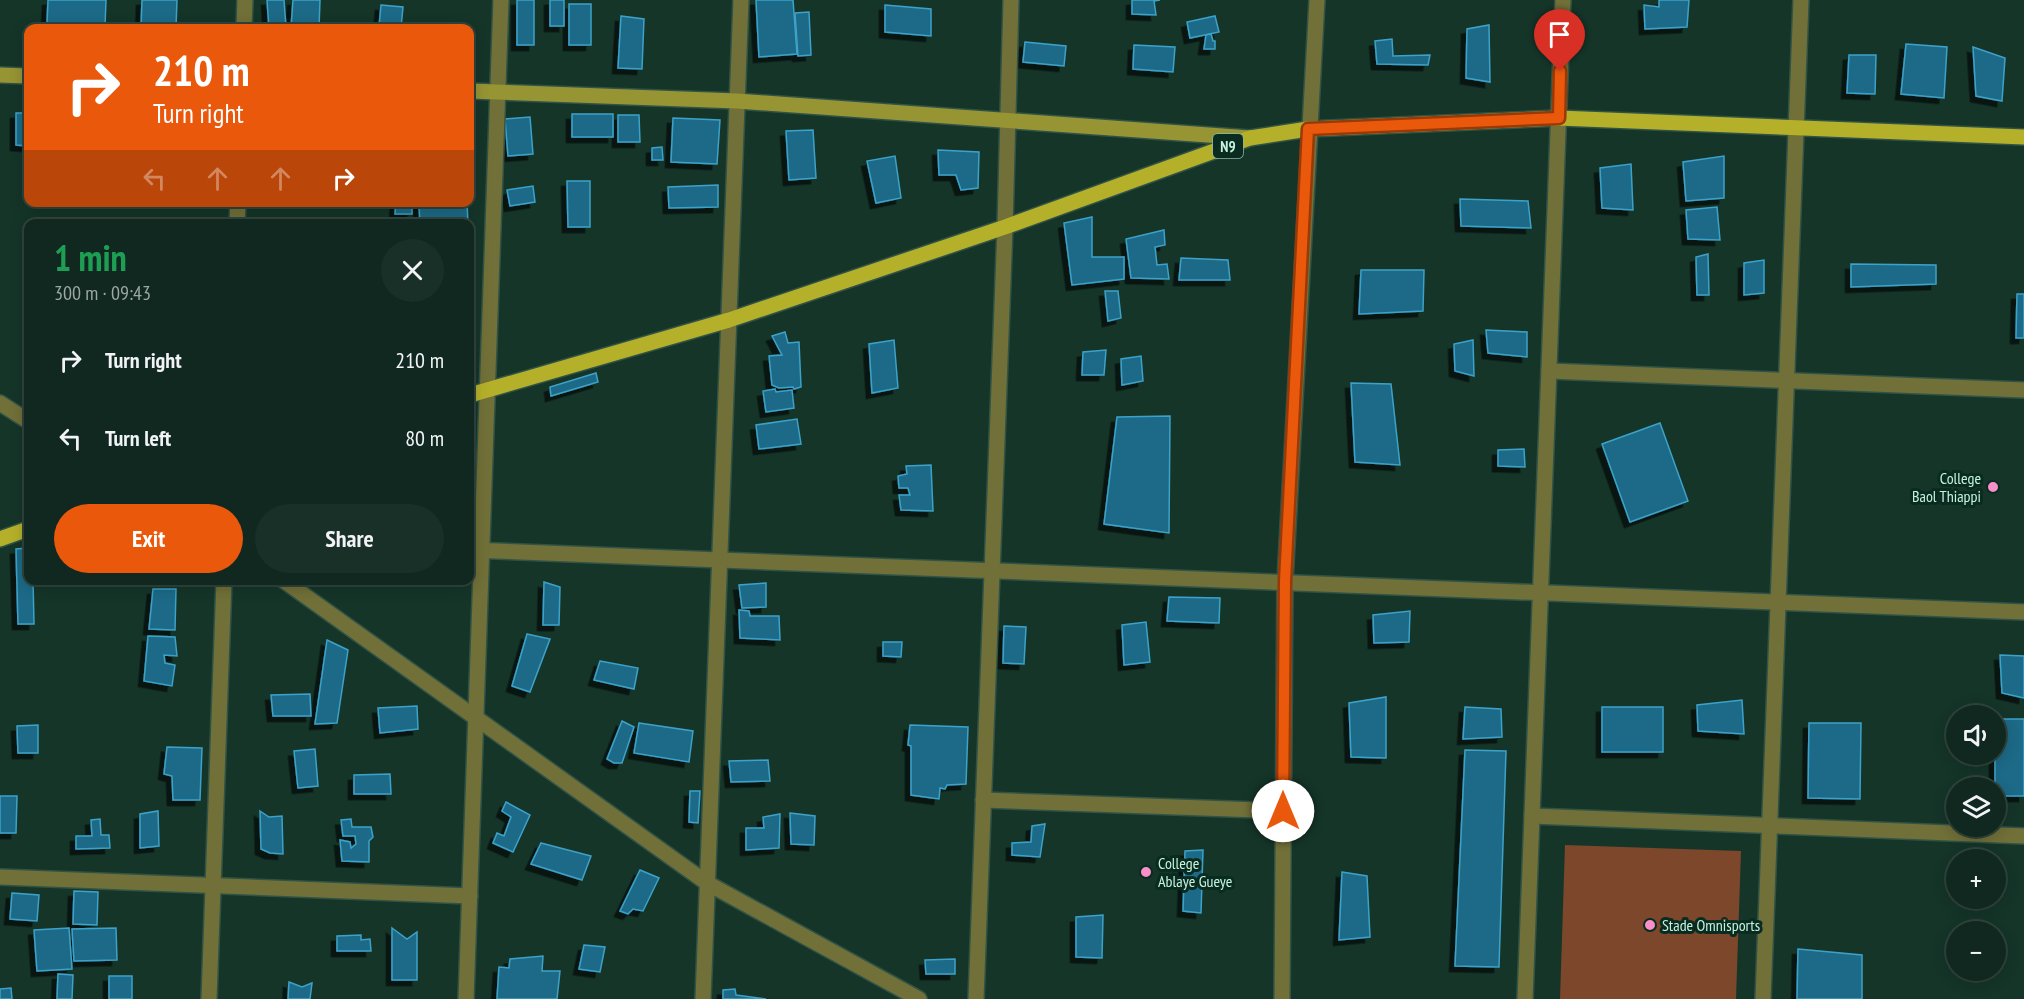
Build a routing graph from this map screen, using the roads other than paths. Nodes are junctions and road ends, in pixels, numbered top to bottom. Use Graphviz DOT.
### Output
graph roads {
  1 [pos="244,0"];
  2 [pos="501,0"];
  3 [pos="741,0"];
  4 [pos="1011,0"];
  5 [pos="1317,0"];
  6 [pos="1563,0"];
  7 [pos="1801,0"];
  8 [pos="244,24"];
  9 [pos="0,75"];
  10 [pos="24,76"];
  11 [pos="474,91"];
  12 [pos="497,92"];
  13 [pos="737,101"];
  14 [pos="1559,118"];
  15 [pos="1008,123"];
  16 [pos="1796,128"];
  17 [pos="1308,129"];
  18 [pos="2024,137"];
  19 [pos="1250,138"];
  20 [pos="1005,227"];
  21 [pos="729,320"];
  22 [pos="1549,371"];
  23 [pos="1786,381"];
  24 [pos="489,390"];
  25 [pos="2024,390"];
  26 [pos="474,394"];
  27 [pos="0,403"];
  28 [pos="24,418"];
  29 [pos="24,531"];
  30 [pos="0,539"];
  31 [pos="476,550"];
  32 [pos="719,559"];
  33 [pos="992,570"];
  34 [pos="1285,581"];
  35 [pos="224,585"];
  36 [pos="290,585"];
  37 [pos="1540,592"];
  38 [pos="1778,602"];
  39 [pos="2024,612"];
  40 [pos="477,718"];
  41 [pos="983,800"];
  42 [pos="1283,811"];
  43 [pos="1532,816"];
  44 [pos="1769,825"];
  45 [pos="2024,836"];
  46 [pos="0,877"];
  47 [pos="707,883"];
  48 [pos="213,885"];
  49 [pos="470,896"];
  50 [pos="209,999"];
  51 [pos="466,999"];
  52 [pos="702,999"];
  53 [pos="920,999"];
  54 [pos="975,999"];
  55 [pos="1282,999"];
  56 [pos="1525,999"];
  57 [pos="1762,999"];
  1 -- 8 [label="street"];
  2 -- 12 [label="street"];
  3 -- 13 [label="street"];
  4 -- 15 [label="street"];
  5 -- 17 [label="street"];
  6 -- 14 [label="street"];
  7 -- 16 [label="street"];
  9 -- 10 [label="main road"];
  11 -- 12 [label="main road"];
  12 -- 13 [label="main road"];
  12 -- 24 [label="street"];
  13 -- 15 [label="main road"];
  13 -- 21 [label="street"];
  14 -- 16 [label="main road, N9"];
  14 -- 17 [label="main road, N9"];
  14 -- 22 [label="street"];
  15 -- 19 [label="main road"];
  15 -- 20 [label="street"];
  16 -- 18 [label="main road, N9"];
  16 -- 23 [label="street"];
  17 -- 19 [label="main road, N9"];
  17 -- 34 [label="street"];
  19 -- 20 [label="main road, N9"];
  20 -- 21 [label="main road, N9"];
  20 -- 33 [label="street"];
  21 -- 24 [label="main road, N9"];
  21 -- 32 [label="street"];
  22 -- 23 [label="street"];
  22 -- 37 [label="street"];
  23 -- 25 [label="street"];
  23 -- 38 [label="street"];
  24 -- 26 [label="main road, N9"];
  24 -- 31 [label="street"];
  27 -- 28 [label="street"];
  29 -- 30 [label="main road"];
  31 -- 32 [label="street"];
  31 -- 40 [label="street"];
  32 -- 33 [label="street"];
  32 -- 47 [label="street"];
  33 -- 34 [label="street"];
  33 -- 41 [label="street"];
  34 -- 37 [label="street"];
  34 -- 42 [label="street"];
  35 -- 48 [label="street"];
  36 -- 40 [label="street"];
  37 -- 38 [label="street"];
  37 -- 43 [label="street"];
  38 -- 39 [label="street"];
  38 -- 44 [label="street"];
  40 -- 47 [label="street"];
  40 -- 49 [label="street"];
  41 -- 42 [label="street"];
  41 -- 54 [label="street"];
  42 -- 55 [label="street"];
  43 -- 44 [label="street"];
  43 -- 56 [label="street"];
  44 -- 45 [label="street"];
  44 -- 57 [label="street"];
  46 -- 48 [label="street"];
  47 -- 52 [label="street"];
  47 -- 53 [label="street"];
  48 -- 49 [label="street"];
  48 -- 50 [label="street"];
  49 -- 51 [label="street"];
}
